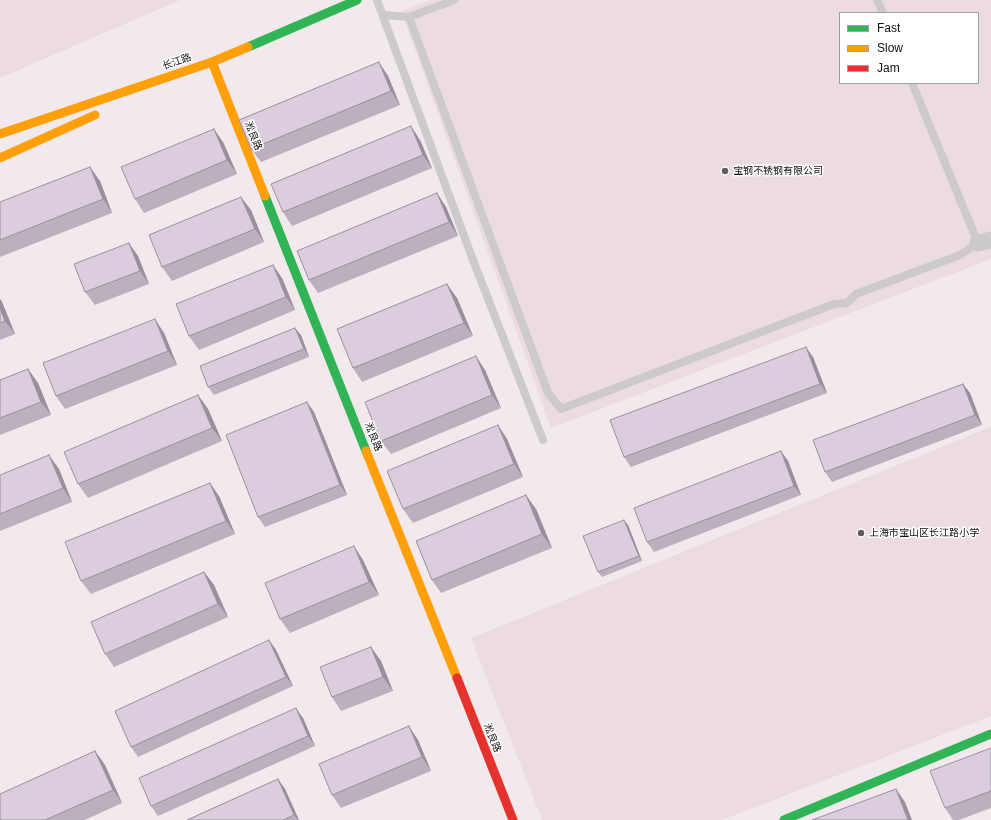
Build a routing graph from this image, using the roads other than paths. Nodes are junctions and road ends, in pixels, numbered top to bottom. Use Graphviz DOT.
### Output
graph roads {
  1 [pos="357,0"];
  2 [pos="377,0"];
  3 [pos="454,0"];
  4 [pos="877,0"];
  5 [pos="883,12"];
  6 [pos="383,14"];
  7 [pos="409,17"];
  8 [pos="212,62"];
  9 [pos="912,84"];
  10 [pos="127,100"];
  11 [pos="106,110"];
  12 [pos="0,134"];
  13 [pos="0,158"];
  14 [pos="984,241"];
  15 [pos="543,440"];
  16 [pos="991,734"];
  17 [pos="513,820"];
  18 [pos="784,820"];
  1 -- 8 [label="street, 长江路"];
  2 -- 6 [label="lane"];
  3 -- 7 [label="lane"];
  4 -- 5 [label="lane"];
  6 -- 7 [label="lane"];
  6 -- 15 [label="lane"];
  7 -- 14 [label="lane"];
  8 -- 10 [label="street"];
  8 -- 12 [label="street, 长江路"];
  8 -- 17 [label="street, 淞良路"];
  9 -- 14 [label="lane"];
  11 -- 13 [label="street"];
  16 -- 18 [label="street"];
}
